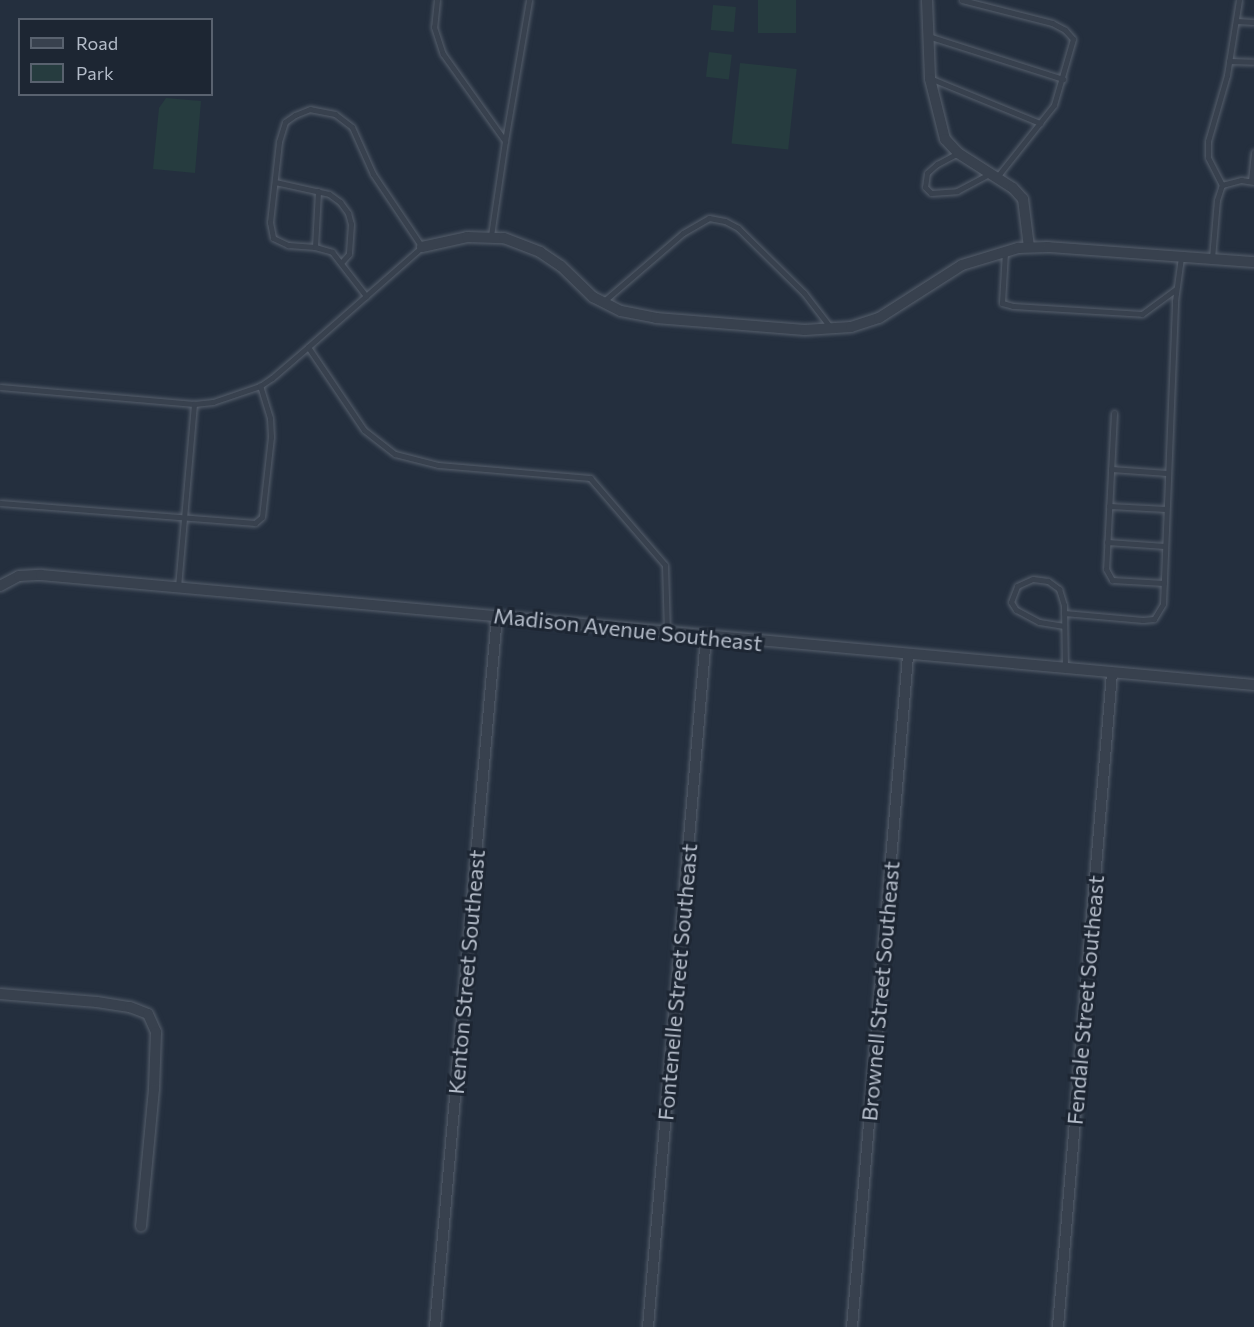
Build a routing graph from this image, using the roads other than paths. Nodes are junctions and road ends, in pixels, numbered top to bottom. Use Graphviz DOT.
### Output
graph roads {
  1 [pos="437,0"];
  2 [pos="529,0"];
  3 [pos="927,0"];
  4 [pos="962,0"];
  5 [pos="1239,0"];
  6 [pos="1236,21"];
  7 [pos="1254,22"];
  8 [pos="927,35"];
  9 [pos="1229,61"];
  10 [pos="1254,62"];
  11 [pos="930,79"];
  12 [pos="1063,80"];
  13 [pos="1040,123"];
  14 [pos="505,141"];
  15 [pos="1254,152"];
  16 [pos="958,153"];
  17 [pos="994,175"];
  18 [pos="1252,181"];
  19 [pos="275,182"];
  20 [pos="1222,185"];
  21 [pos="318,191"];
  22 [pos="491,236"];
  23 [pos="315,247"];
  24 [pos="422,247"];
  25 [pos="1029,247"];
  26 [pos="1005,251"];
  27 [pos="1181,257"];
  28 [pos="1212,258"];
  29 [pos="1254,262"];
  30 [pos="341,263"];
  31 [pos="1178,288"];
  32 [pos="366,296"];
  33 [pos="602,302"];
  34 [pos="832,330"];
  35 [pos="308,347"];
  36 [pos="260,386"];
  37 [pos="0,387"];
  38 [pos="194,404"];
  39 [pos="1114,413"];
  40 [pos="1111,469"];
  41 [pos="1167,473"];
  42 [pos="0,503"];
  43 [pos="1109,506"];
  44 [pos="1166,509"];
  45 [pos="184,519"];
  46 [pos="1107,542"];
  47 [pos="1165,546"];
  48 [pos="1164,583"];
  49 [pos="2,584"];
  50 [pos="178,587"];
  51 [pos="1064,613"];
  52 [pos="497,616"];
  53 [pos="1064,626"];
  54 [pos="667,633"];
  55 [pos="706,637"];
  56 [pos="908,656"];
  57 [pos="1065,670"];
  58 [pos="1112,673"];
  59 [pos="1254,685"];
  60 [pos="0,994"];
  61 [pos="141,1226"];
  62 [pos="435,1327"];
  63 [pos="648,1327"];
  64 [pos="852,1327"];
  65 [pos="1058,1327"];
  1 -- 14 [label="lane"];
  2 -- 14 [label="lane"];
  3 -- 8 [label="street"];
  4 -- 12 [label="lane"];
  5 -- 6 [label="lane"];
  6 -- 7 [label="lane"];
  6 -- 9 [label="lane"];
  8 -- 11 [label="street"];
  8 -- 12 [label="lane"];
  9 -- 10 [label="lane"];
  9 -- 20 [label="lane"];
  11 -- 13 [label="lane"];
  11 -- 16 [label="street"];
  12 -- 13 [label="lane"];
  13 -- 17 [label="lane"];
  14 -- 22 [label="lane"];
  15 -- 18 [label="lane"];
  16 -- 17 [label="street"];
  16 -- 17 [label="lane"];
  17 -- 25 [label="street"];
  18 -- 20 [label="lane"];
  19 -- 21 [label="lane"];
  19 -- 23 [label="lane"];
  19 -- 24 [label="lane"];
  20 -- 28 [label="lane"];
  21 -- 23 [label="lane"];
  21 -- 30 [label="lane"];
  22 -- 24 [label="street"];
  22 -- 33 [label="street"];
  23 -- 30 [label="lane"];
  24 -- 32 [label="lane"];
  25 -- 26 [label="street"];
  25 -- 27 [label="street"];
  26 -- 31 [label="lane"];
  26 -- 34 [label="street"];
  27 -- 28 [label="street"];
  27 -- 31 [label="lane"];
  28 -- 29 [label="street"];
  30 -- 32 [label="lane"];
  31 -- 41 [label="lane"];
  32 -- 35 [label="lane"];
  33 -- 34 [label="street"];
  33 -- 34 [label="lane"];
  35 -- 36 [label="lane"];
  35 -- 54 [label="lane"];
  36 -- 38 [label="lane"];
  36 -- 45 [label="lane"];
  37 -- 38 [label="lane"];
  38 -- 45 [label="lane"];
  39 -- 40 [label="lane"];
  40 -- 41 [label="lane"];
  40 -- 43 [label="lane"];
  41 -- 44 [label="lane"];
  42 -- 45 [label="lane"];
  43 -- 44 [label="lane"];
  43 -- 46 [label="lane"];
  44 -- 47 [label="lane"];
  45 -- 50 [label="lane"];
  46 -- 47 [label="lane"];
  46 -- 48 [label="lane"];
  47 -- 48 [label="lane"];
  48 -- 51 [label="lane"];
  49 -- 50 [label="street, Madison Avenue Southeast"];
  50 -- 52 [label="street, Madison Avenue Southeast"];
  51 -- 53 [label="lane"];
  51 -- 53 [label="lane"];
  52 -- 54 [label="street, Madison Avenue Southeast"];
  52 -- 62 [label="street, Kenton Street Southeast"];
  53 -- 57 [label="lane"];
  54 -- 55 [label="street, Madison Avenue Southeast"];
  55 -- 56 [label="street, Madison Avenue Southeast"];
  55 -- 63 [label="street, Fontenelle Street Southeast"];
  56 -- 57 [label="street, Madison Avenue Southeast"];
  56 -- 64 [label="street, Brownell Street Southeast"];
  57 -- 58 [label="street, Madison Avenue Southeast"];
  58 -- 59 [label="street, Madison Avenue Southeast"];
  58 -- 65 [label="street, Fendale Street Southeast"];
  60 -- 61 [label="street"];
}
